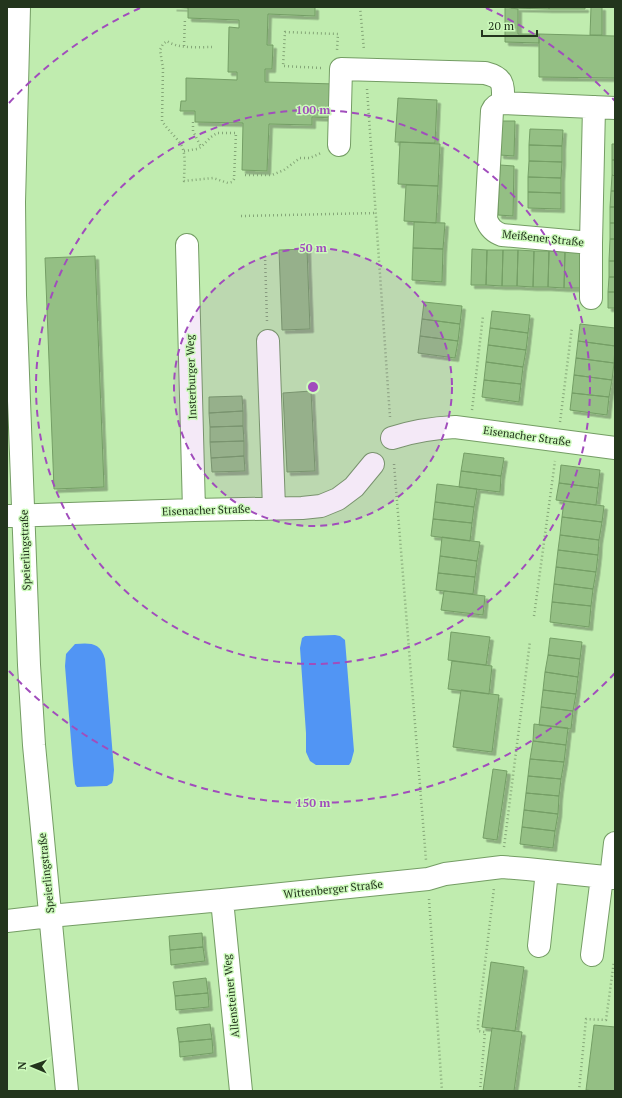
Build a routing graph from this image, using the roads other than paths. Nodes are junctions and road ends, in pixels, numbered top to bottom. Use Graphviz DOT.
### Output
graph roads {
  1 [pos="15,14"];
  2 [pos="503,103"];
  3 [pos="605,108"];
  4 [pos="339,145"];
  5 [pos="591,243"];
  6 [pos="187,245"];
  7 [pos="591,298"];
  8 [pos="268,342"];
  9 [pos="392,438"];
  10 [pos="615,448"];
  11 [pos="373,464"];
  12 [pos="274,508"];
  13 [pos="194,510"];
  14 [pos="15,516"];
  15 [pos="615,843"];
  16 [pos="547,871"];
  17 [pos="609,878"];
  18 [pos="222,900"];
  19 [pos="50,916"];
  20 [pos="7,921"];
  21 [pos="539,946"];
  22 [pos="592,955"];
  23 [pos="67,1091"];
  24 [pos="241,1091"];
  1 -- 14 [label="street, Speierlingstraße"];
  2 -- 3 [label="street, Meißener Straße"];
  2 -- 4 [label="street"];
  2 -- 5 [label="street, Meißener Straße"];
  3 -- 5 [label="street, Meißener Straße"];
  5 -- 7 [label="street"];
  6 -- 13 [label="street, Insterburger Weg"];
  8 -- 12 [label="street"];
  9 -- 10 [label="street, Eisenacher Straße"];
  11 -- 12 [label="street, Eisenacher Straße"];
  12 -- 13 [label="street, Eisenacher Straße"];
  13 -- 14 [label="street, Eisenacher Straße"];
  14 -- 19 [label="street, Speierlingstraße"];
  15 -- 17 [label="street"];
  16 -- 17 [label="street, Wittenberger Straße"];
  16 -- 18 [label="street, Wittenberger Straße"];
  16 -- 21 [label="street"];
  17 -- 22 [label="street"];
  18 -- 19 [label="street, Wittenberger Straße"];
  18 -- 24 [label="street, Allensteiner Weg"];
  19 -- 20 [label="street, Wittenberger Straße"];
  19 -- 23 [label="street, Speierlingstraße"];
}
